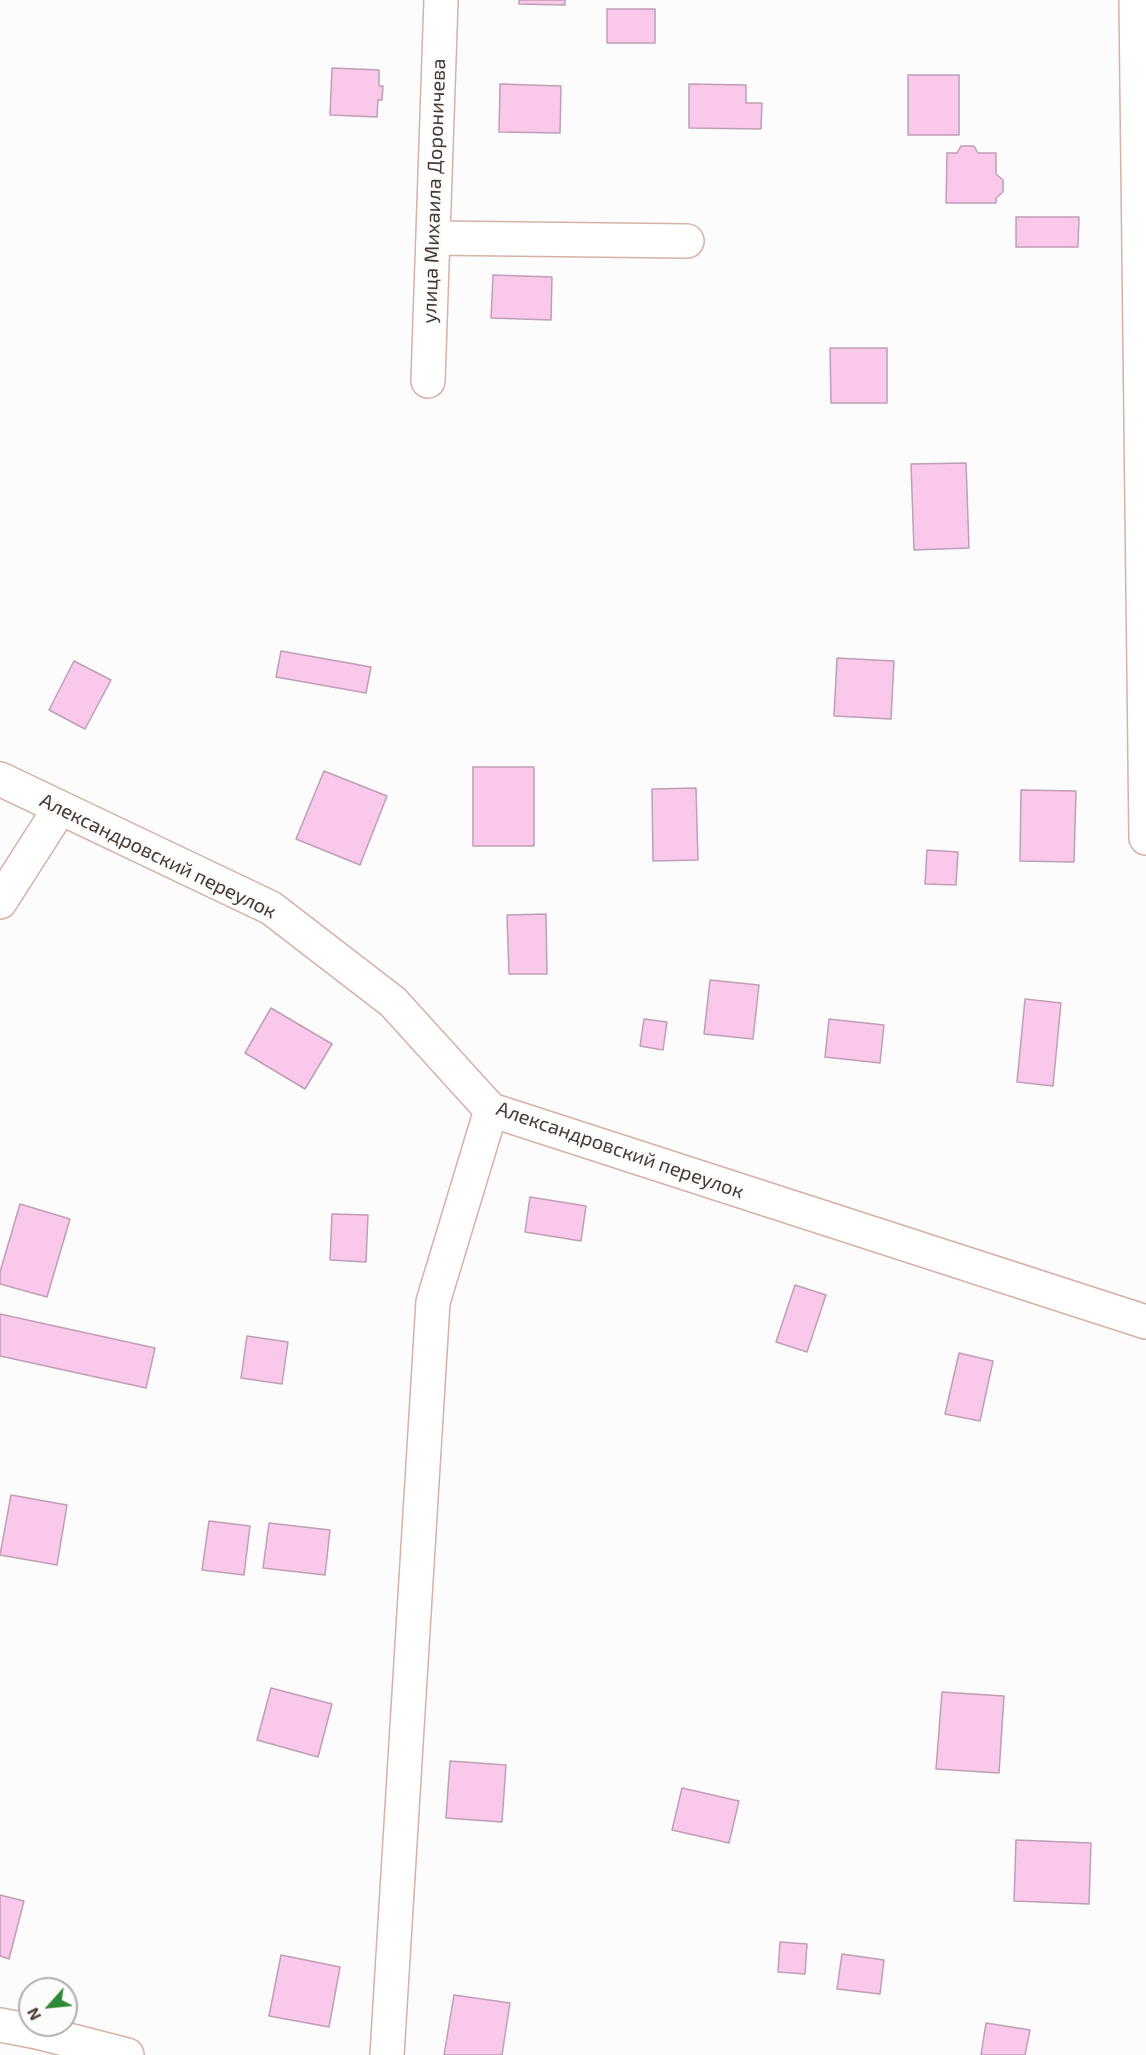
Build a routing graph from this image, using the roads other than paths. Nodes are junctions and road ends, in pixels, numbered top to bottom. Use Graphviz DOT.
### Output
graph roads {
  1 [pos="441,0"];
  2 [pos="1136,0"];
  3 [pos="433,238"];
  4 [pos="687,241"];
  5 [pos="428,381"];
  6 [pos="0,779"];
  7 [pos="60,808"];
  8 [pos="1146,838"];
  9 [pos="0,902"];
  10 [pos="491,1110"];
  11 [pos="1146,1322"];
  12 [pos="0,2025"];
  13 [pos="127,2055"];
  14 [pos="387,2055"];
  1 -- 3 [label="street, улица Михаила Дороничева"];
  2 -- 8 [label="street"];
  3 -- 4 [label="street"];
  3 -- 5 [label="street, улица Михаила Дороничева"];
  6 -- 7 [label="street, Александровский переулок"];
  7 -- 9 [label="street"];
  7 -- 10 [label="street, Александровский переулок"];
  10 -- 11 [label="street, Александровский переулок"];
  10 -- 14 [label="street"];
  12 -- 13 [label="street"];
}
